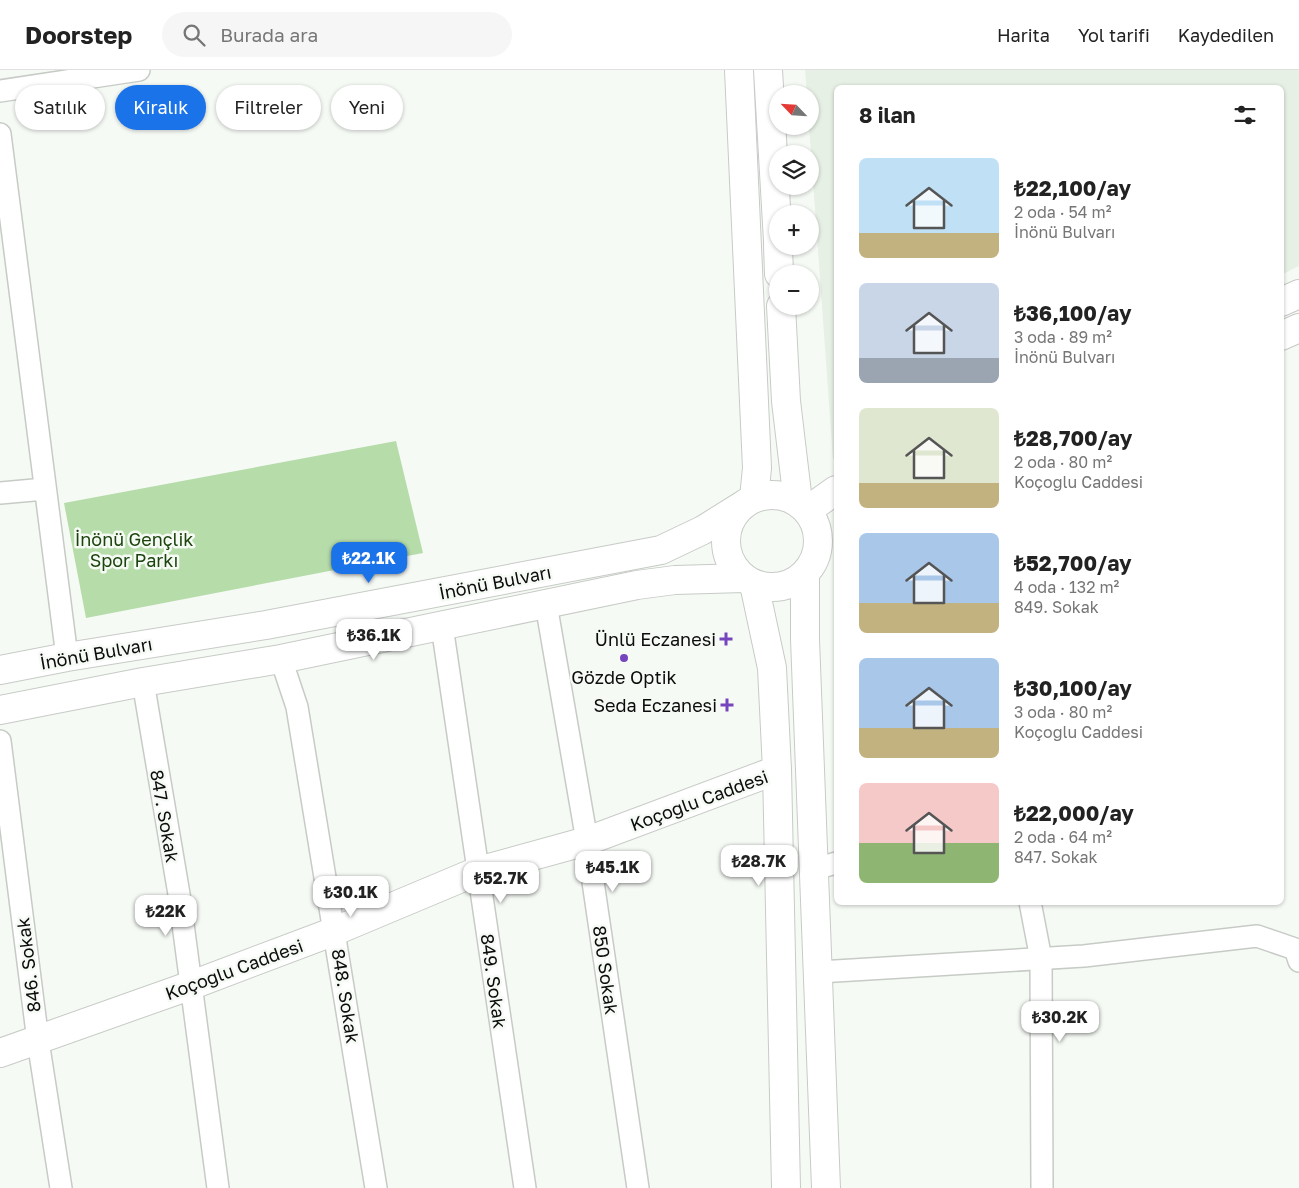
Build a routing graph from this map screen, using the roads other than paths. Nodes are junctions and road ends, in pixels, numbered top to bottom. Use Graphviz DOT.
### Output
graph roads {
  1 [pos="138,70"];
  2 [pos="739,70"];
  3 [pos="768,70"];
  4 [pos="0,91"];
  5 [pos="1,148"];
  6 [pos="776,205"];
  7 [pos="1299,294"];
  8 [pos="1284,301"];
  9 [pos="781,315"];
  10 [pos="1299,328"];
  11 [pos="1284,335"];
  12 [pos="45,489"];
  13 [pos="834,491"];
  14 [pos="0,493"];
  15 [pos="748,501"];
  16 [pos="803,506"];
  17 [pos="827,541"];
  18 [pos="805,574"];
  19 [pos="749,581"];
  20 [pos="546,604"];
  21 [pos="442,626"];
  22 [pos="67,657"];
  23 [pos="282,659"];
  24 [pos="0,670"];
  25 [pos="143,682"];
  26 [pos="0,710"];
  27 [pos="0,741"];
  28 [pos="777,770"];
  29 [pos="587,842"];
  30 [pos="826,866"];
  31 [pos="478,871"];
  32 [pos="1031,905"];
  33 [pos="335,932"];
  34 [pos="1041,958"];
  35 [pos="1299,961"];
  36 [pos="819,972"];
  37 [pos="192,985"];
  38 [pos="38,1041"];
  39 [pos="0,1053"];
  40 [pos="61,1188"];
  41 [pos="218,1188"];
  42 [pos="376,1188"];
  43 [pos="525,1188"];
  44 [pos="638,1188"];
  45 [pos="786,1188"];
  46 [pos="826,1188"];
  47 [pos="1042,1188"];
  1 -- 4 [label="street"];
  2 -- 15 [label="main road"];
  3 -- 6 [label="main road"];
  5 -- 12 [label="street"];
  7 -- 8 [label="main road"];
  9 -- 16 [label="main road"];
  10 -- 11 [label="main road"];
  12 -- 14 [label="street"];
  12 -- 22 [label="street"];
  13 -- 16 [label="main road"];
  15 -- 16 [label="main road"];
  15 -- 19 [label="main road"];
  15 -- 22 [label="main road, İnönü Bulvarı"];
  16 -- 17 [label="main road"];
  17 -- 18 [label="main road"];
  18 -- 19 [label="main road"];
  18 -- 30 [label="main road"];
  19 -- 20 [label="main road, İnönü Bulvarı"];
  19 -- 28 [label="main road"];
  20 -- 21 [label="main road, İnönü Bulvarı"];
  20 -- 29 [label="street, 850 Sokak"];
  21 -- 23 [label="main road, İnönü Bulvarı"];
  21 -- 31 [label="street, 849. Sokak"];
  22 -- 24 [label="main road, İnönü Bulvarı"];
  23 -- 25 [label="main road, İnönü Bulvarı"];
  23 -- 33 [label="street, 848. Sokak"];
  25 -- 26 [label="main road, İnönü Bulvarı"];
  25 -- 37 [label="street, 847. Sokak"];
  27 -- 38 [label="street, 846. Sokak"];
  28 -- 29 [label="main road, Koçoğlu Caddesi"];
  28 -- 45 [label="main road"];
  29 -- 31 [label="main road, Koçoğlu Caddesi"];
  29 -- 44 [label="street, 850 Sokak"];
  30 -- 36 [label="main road"];
  31 -- 33 [label="main road, Koçoğlu Caddesi"];
  31 -- 43 [label="street, 849. Sokak"];
  32 -- 34 [label="street"];
  33 -- 37 [label="main road, Koçoğlu Caddesi"];
  33 -- 42 [label="street, 848. Sokak"];
  34 -- 35 [label="street"];
  34 -- 36 [label="street"];
  34 -- 47 [label="street"];
  36 -- 46 [label="main road"];
  37 -- 38 [label="main road, Koçoğlu Caddesi"];
  37 -- 41 [label="street, 847. Sokak"];
  38 -- 39 [label="main road, Koçoğlu Caddesi"];
  38 -- 40 [label="street, 846. Sokak"];
}
